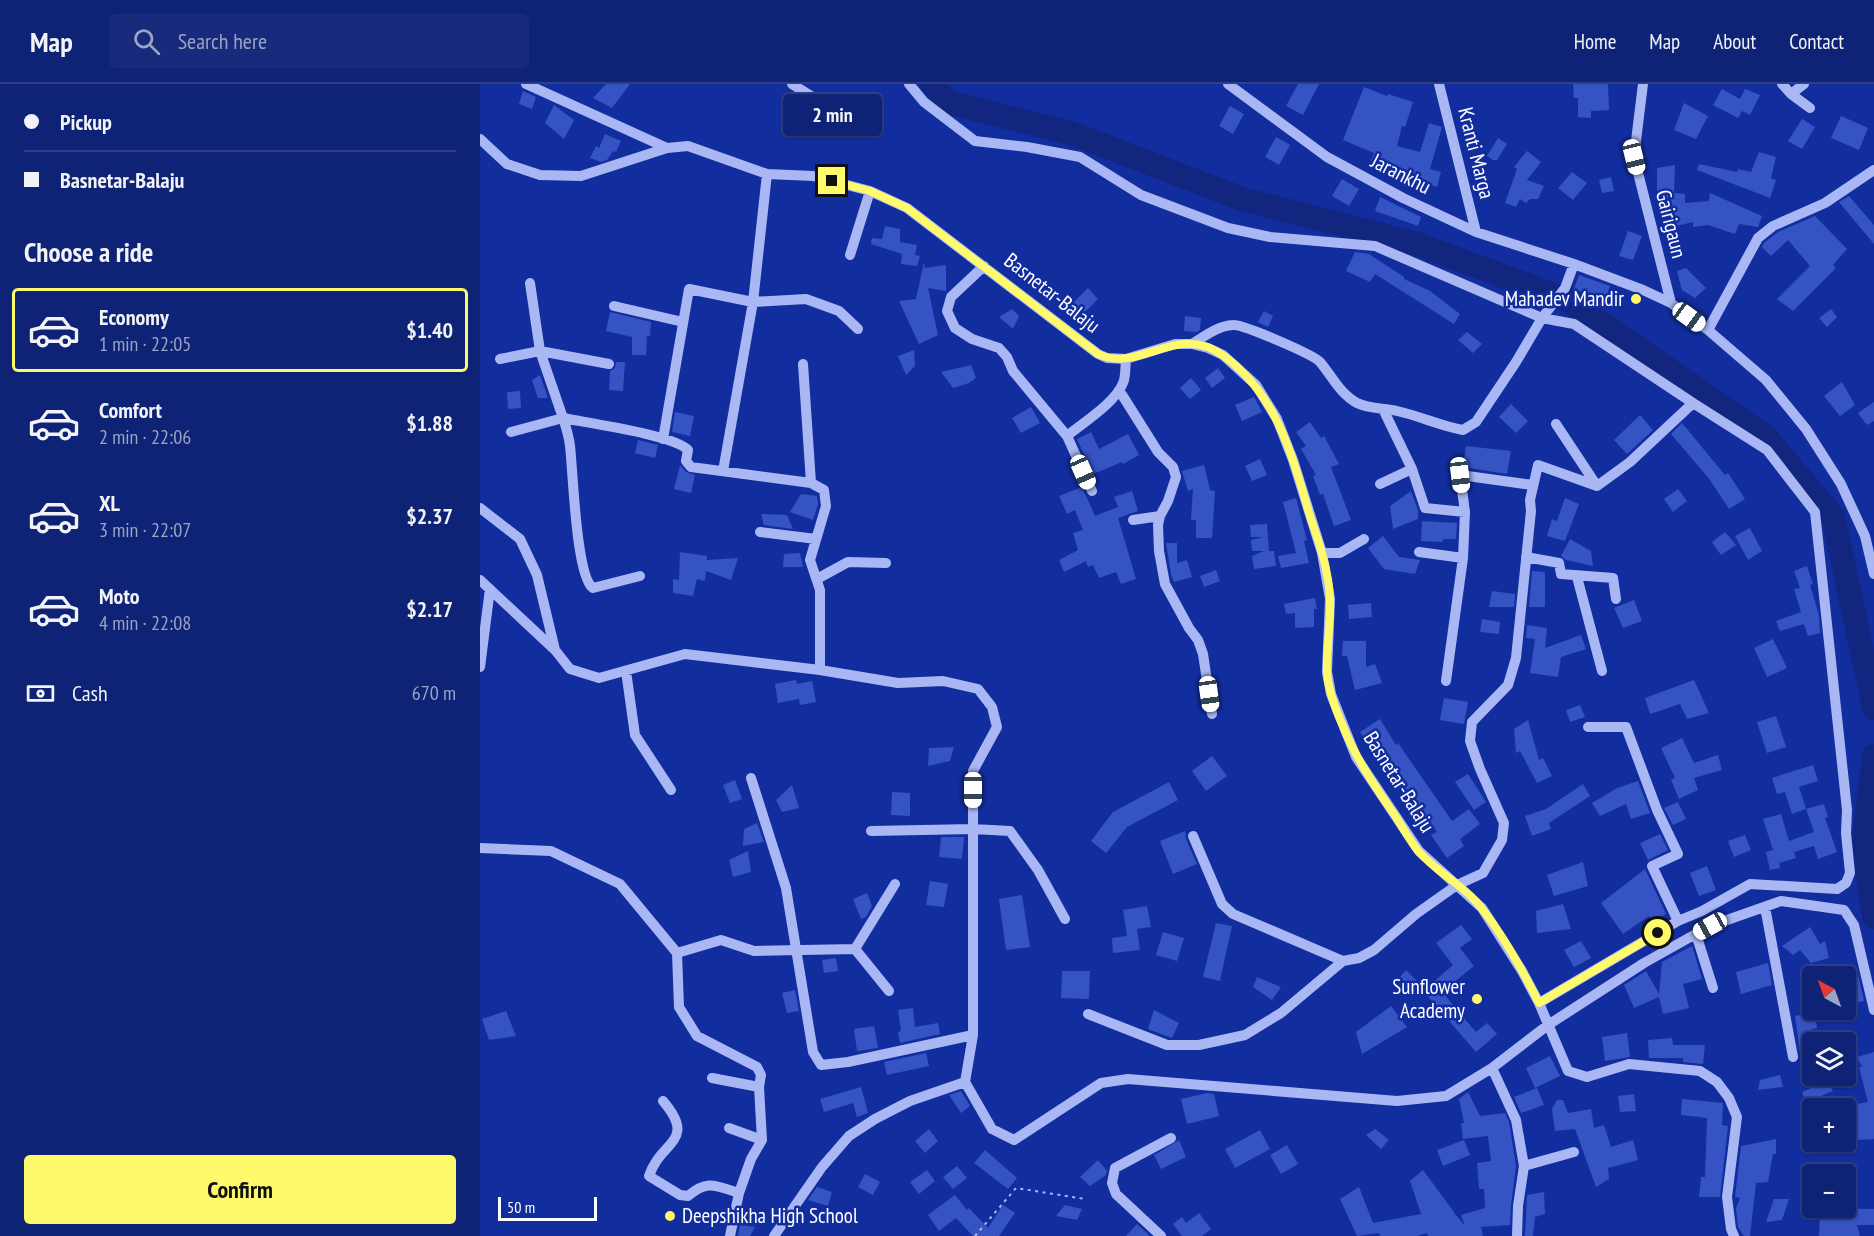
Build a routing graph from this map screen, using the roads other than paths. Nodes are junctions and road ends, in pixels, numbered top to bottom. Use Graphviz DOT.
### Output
graph roads {
  1 [pos="526,84"];
  2 [pos="792,84"];
  3 [pos="909,84"];
  4 [pos="1228,84"];
  5 [pos="1439,84"];
  6 [pos="1643,84"];
  7 [pos="1782,84"];
  8 [pos="1804,84"];
  9 [pos="1791,94"];
  10 [pos="1810,108"];
  11 [pos="849,120"];
  12 [pos="480,139"];
  13 [pos="667,148"];
  14 [pos="1874,171"];
  15 [pos="767,174"];
  16 [pos="870,191"];
  17 [pos="1476,232"];
  18 [pos="850,255"];
  19 [pos="1574,264"];
  20 [pos="984,266"];
  21 [pos="530,283"];
  22 [pos="753,302"];
  23 [pos="1671,303"];
  24 [pos="614,306"];
  25 [pos="1542,318"];
  26 [pos="683,322"];
  27 [pos="858,329"];
  28 [pos="1708,330"];
  29 [pos="1192,344"];
  30 [pos="540,351"];
  31 [pos="500,359"];
  32 [pos="1125,359"];
  33 [pos="609,364"];
  34 [pos="803,364"];
  35 [pos="1119,390"];
  36 [pos="1693,403"];
  37 [pos="1383,409"];
  38 [pos="563,418"];
  39 [pos="1556,424"];
  40 [pos="511,432"];
  41 [pos="1067,436"];
  42 [pos="663,439"];
  43 [pos="1412,469"];
  44 [pos="723,471"];
  45 [pos="811,483"];
  46 [pos="1380,484"];
  47 [pos="1532,485"];
  48 [pos="1597,486"];
  49 [pos="1092,491"];
  50 [pos="480,507"];
  51 [pos="1465,512"];
  52 [pos="1160,516"];
  53 [pos="1133,520"];
  54 [pos="760,532"];
  55 [pos="816,539"];
  56 [pos="1364,539"];
  57 [pos="1419,552"];
  58 [pos="1322,554"];
  59 [pos="1526,557"];
  60 [pos="1463,558"];
  61 [pos="1873,560"];
  62 [pos="886,563"];
  63 [pos="1874,574"];
  64 [pos="640,576"];
  65 [pos="1576,577"];
  66 [pos="817,579"];
  67 [pos="480,580"];
  68 [pos="490,589"];
  69 [pos="1616,599"];
  70 [pos="555,650"];
  71 [pos="480,667"];
  72 [pos="820,670"];
  73 [pos="626,671"];
  74 [pos="1602,671"];
  75 [pos="1446,681"];
  76 [pos="1212,714"];
  77 [pos="1588,727"];
  78 [pos="751,778"];
  79 [pos="671,790"];
  80 [pos="973,830"];
  81 [pos="870,831"];
  82 [pos="1193,836"];
  83 [pos="480,848"];
  84 [pos="895,884"];
  85 [pos="1457,885"];
  86 [pos="1765,907"];
  87 [pos="1702,912"];
  88 [pos="1065,919"];
  89 [pos="1678,921"];
  90 [pos="1710,926"];
  91 [pos="1696,934"];
  92 [pos="855,949"];
  93 [pos="798,950"];
  94 [pos="677,952"];
  95 [pos="1343,961"];
  96 [pos="1713,988"];
  97 [pos="889,991"];
  98 [pos="1539,1003"];
  99 [pos="1874,1010"];
  100 [pos="1088,1014"];
  101 [pos="1548,1025"];
  102 [pos="973,1035"];
  103 [pos="1793,1057"];
  104 [pos="1492,1068"];
  105 [pos="712,1078"];
  106 [pos="965,1082"];
  107 [pos="759,1087"];
  108 [pos="663,1101"];
  109 [pos="729,1128"];
  110 [pos="1171,1138"];
  111 [pos="762,1140"];
  112 [pos="1574,1152"];
  113 [pos="1524,1166"];
  114 [pos="739,1193"];
  115 [pos="730,1236"];
  116 [pos="774,1236"];
  117 [pos="1161,1236"];
  118 [pos="1517,1236"];
  119 [pos="1734,1236"];
  1 -- 13 [label="street"];
  2 -- 11 [label="street"];
  3 -- 25 [label="street"];
  4 -- 17 [label="street, Jarankhu"];
  5 -- 17 [label="street, Kranti Marga"];
  6 -- 23 [label="street, Gairigaun"];
  7 -- 9 [label="street"];
  8 -- 9 [label="street"];
  9 -- 10 [label="street"];
  12 -- 13 [label="street, Basnetar-Balaju"];
  13 -- 15 [label="street, Basnetar-Balaju"];
  14 -- 28 [label="street"];
  15 -- 16 [label="street, Basnetar-Balaju"];
  15 -- 22 [label="street"];
  16 -- 18 [label="street"];
  16 -- 20 [label="street, Basnetar-Balaju"];
  17 -- 19 [label="street, Jarankhu"];
  19 -- 23 [label="street, Jarankhu"];
  19 -- 25 [label="street"];
  20 -- 32 [label="street, Basnetar-Balaju"];
  20 -- 41 [label="street"];
  21 -- 30 [label="street"];
  22 -- 26 [label="street"];
  22 -- 27 [label="street"];
  22 -- 44 [label="street"];
  23 -- 28 [label="street, Jarankhu"];
  24 -- 26 [label="street"];
  25 -- 36 [label="street"];
  25 -- 37 [label="street"];
  26 -- 42 [label="street"];
  28 -- 61 [label="street, Jarankhu"];
  29 -- 32 [label="street, Basnetar-Balaju"];
  29 -- 37 [label="street"];
  29 -- 58 [label="street, Basnetar-Balaju"];
  30 -- 31 [label="street"];
  30 -- 33 [label="street"];
  30 -- 38 [label="street"];
  32 -- 35 [label="street"];
  34 -- 45 [label="street"];
  35 -- 41 [label="street"];
  35 -- 52 [label="street"];
  36 -- 48 [label="street"];
  36 -- 87 [label="street"];
  37 -- 43 [label="street"];
  38 -- 40 [label="street"];
  38 -- 42 [label="street"];
  38 -- 64 [label="street"];
  39 -- 48 [label="street"];
  41 -- 49 [label="street"];
  42 -- 44 [label="street"];
  43 -- 46 [label="street"];
  43 -- 51 [label="street"];
  44 -- 45 [label="street"];
  45 -- 55 [label="street"];
  47 -- 48 [label="street"];
  47 -- 51 [label="street"];
  47 -- 59 [label="street"];
  50 -- 70 [label="street"];
  51 -- 60 [label="street"];
  52 -- 53 [label="street"];
  52 -- 76 [label="street"];
  54 -- 55 [label="street"];
  55 -- 66 [label="street"];
  56 -- 58 [label="street"];
  57 -- 60 [label="street"];
  58 -- 85 [label="street, Basnetar-Balaju"];
  59 -- 65 [label="street"];
  59 -- 85 [label="street"];
  60 -- 75 [label="street"];
  61 -- 63 [label="street, Jarankhu"];
  62 -- 66 [label="street"];
  65 -- 69 [label="street"];
  65 -- 74 [label="street"];
  66 -- 72 [label="street"];
  67 -- 68 [label="street"];
  68 -- 70 [label="street"];
  68 -- 71 [label="street"];
  70 -- 73 [label="street"];
  72 -- 73 [label="street"];
  72 -- 80 [label="street"];
  73 -- 79 [label="street"];
  77 -- 89 [label="street"];
  78 -- 93 [label="street"];
  80 -- 81 [label="street"];
  80 -- 88 [label="street"];
  80 -- 102 [label="street"];
  82 -- 95 [label="street"];
  83 -- 94 [label="street"];
  84 -- 92 [label="street"];
  85 -- 95 [label="street"];
  85 -- 98 [label="street, Basnetar-Balaju"];
  86 -- 90 [label="street"];
  86 -- 99 [label="street"];
  86 -- 103 [label="street"];
  87 -- 89 [label="street"];
  87 -- 90 [label="street"];
  89 -- 98 [label="street"];
  90 -- 91 [label="street"];
  91 -- 96 [label="street"];
  91 -- 101 [label="street"];
  92 -- 93 [label="street"];
  92 -- 97 [label="street"];
  93 -- 94 [label="street"];
  93 -- 102 [label="street"];
  94 -- 107 [label="street"];
  95 -- 100 [label="street"];
  98 -- 101 [label="street, Basnetar-Balaju"];
  101 -- 104 [label="street"];
  101 -- 119 [label="street, Basnetar-Balaju"];
  102 -- 106 [label="street"];
  104 -- 106 [label="street"];
  104 -- 113 [label="street"];
  105 -- 107 [label="street"];
  106 -- 116 [label="street"];
  107 -- 111 [label="street"];
  108 -- 114 [label="street"];
  109 -- 111 [label="street"];
  110 -- 117 [label="street"];
  111 -- 114 [label="street"];
  112 -- 113 [label="street"];
  113 -- 118 [label="street"];
  114 -- 115 [label="street"];
}
